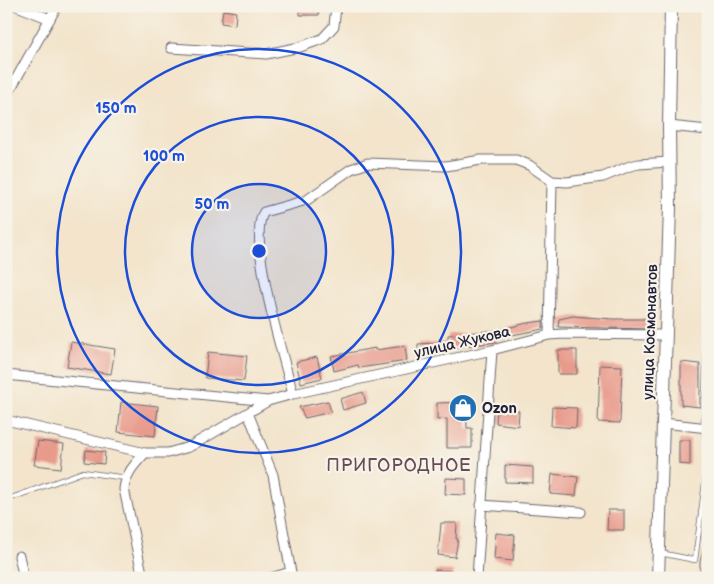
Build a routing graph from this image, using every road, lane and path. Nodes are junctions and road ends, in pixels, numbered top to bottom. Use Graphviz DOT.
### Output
graph roads {
  1 [pos="17,6"];
  2 [pos="57,6"];
  3 [pos="336,6"];
  4 [pos="671,6"];
  5 [pos="50,19"];
  6 [pos="171,48"];
  7 [pos="6,98"];
  8 [pos="669,126"];
  9 [pos="708,130"];
  10 [pos="669,162"];
  11 [pos="552,181"];
  12 [pos="708,302"];
  13 [pos="549,335"];
  14 [pos="665,335"];
  15 [pos="492,350"];
  16 [pos="6,375"];
  17 [pos="293,394"];
  18 [pos="268,401"];
  19 [pos="248,413"];
  20 [pos="6,420"];
  21 [pos="663,423"];
  22 [pos="706,427"];
  23 [pos="708,451"];
  24 [pos="145,453"];
  25 [pos="708,460"];
  26 [pos="126,478"];
  27 [pos="6,500"];
  28 [pos="481,505"];
  29 [pos="581,512"];
  30 [pos="659,553"];
  31 [pos="20,556"];
  32 [pos="291,575"];
  33 [pos="24,578"];
  34 [pos="143,578"];
  35 [pos="270,578"];
  36 [pos="476,578"];
  37 [pos="658,578"];
  1 -- 5 [label="street"];
  2 -- 5 [label="street"];
  3 -- 6 [label="street"];
  4 -- 8 [label="street, улица Космонавтов"];
  5 -- 7 [label="street"];
  8 -- 9 [label="street"];
  8 -- 10 [label="street, улица Космонавтов"];
  10 -- 11 [label="street"];
  10 -- 14 [label="street, улица Космонавтов"];
  11 -- 13 [label="street"];
  11 -- 17 [label="street"];
  12 -- 22 [label="lane"];
  13 -- 14 [label="street, улица Жукова"];
  13 -- 15 [label="street, улица Жукова"];
  14 -- 21 [label="street, улица Космонавтов"];
  15 -- 17 [label="street, улица Жукова"];
  15 -- 28 [label="street"];
  16 -- 18 [label="street, улица Жукова"];
  17 -- 18 [label="street, улица Жукова"];
  18 -- 19 [label="street, улица Жукова"];
  19 -- 24 [label="street, улица Жукова"];
  19 -- 32 [label="street"];
  20 -- 24 [label="street, улица Жукова"];
  21 -- 22 [label="street"];
  21 -- 30 [label="street, улица Космонавтов"];
  22 -- 23 [label="lane"];
  24 -- 26 [label="street"];
  25 -- 30 [label="lane"];
  26 -- 27 [label="lane"];
  26 -- 34 [label="street"];
  28 -- 29 [label="street"];
  28 -- 36 [label="street"];
  30 -- 37 [label="street, улица Космонавтов"];
  31 -- 33 [label="street"];
  32 -- 35 [label="street"];
}
